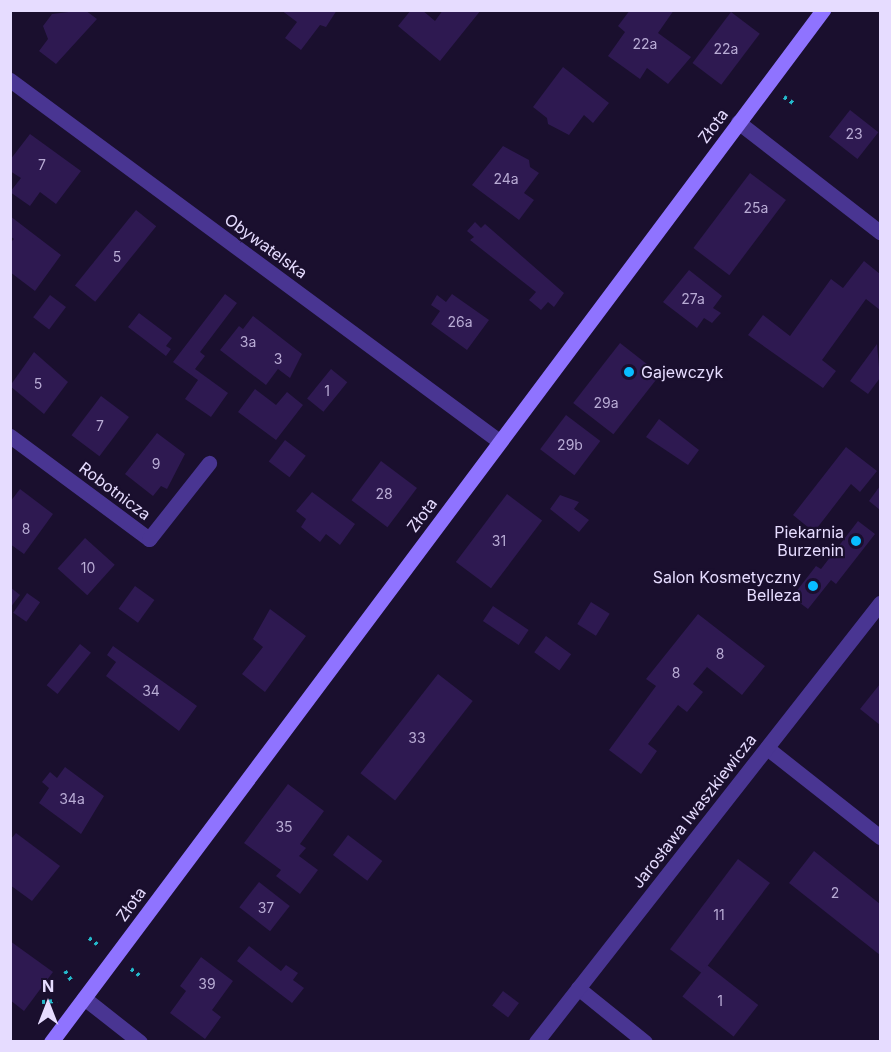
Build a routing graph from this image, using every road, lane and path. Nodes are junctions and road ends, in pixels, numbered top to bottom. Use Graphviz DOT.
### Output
graph roads {
  1 [pos="823,10"];
  2 [pos="10,80"];
  3 [pos="738,122"];
  4 [pos="880,232"];
  5 [pos="10,436"];
  6 [pos="499,441"];
  7 [pos="209,463"];
  8 [pos="880,603"];
  9 [pos="767,748"];
  10 [pos="880,837"];
  11 [pos="578,988"];
  12 [pos="84,998"];
  13 [pos="51,1041"];
  14 [pos="140,1041"];
  15 [pos="536,1041"];
  16 [pos="645,1041"];
  1 -- 3 [label="street, Złota"];
  2 -- 6 [label="street, Obywatelska"];
  3 -- 4 [label="street"];
  3 -- 6 [label="street, Złota"];
  5 -- 7 [label="street, Robotnicza"];
  6 -- 12 [label="street, Złota"];
  8 -- 9 [label="street, Jarosława Iwaszkiewicza"];
  9 -- 10 [label="street"];
  9 -- 11 [label="street, Jarosława Iwaszkiewicza"];
  11 -- 15 [label="street, Jarosława Iwaszkiewicza"];
  11 -- 16 [label="street"];
  12 -- 13 [label="street, Złota"];
  12 -- 14 [label="street"];
}
